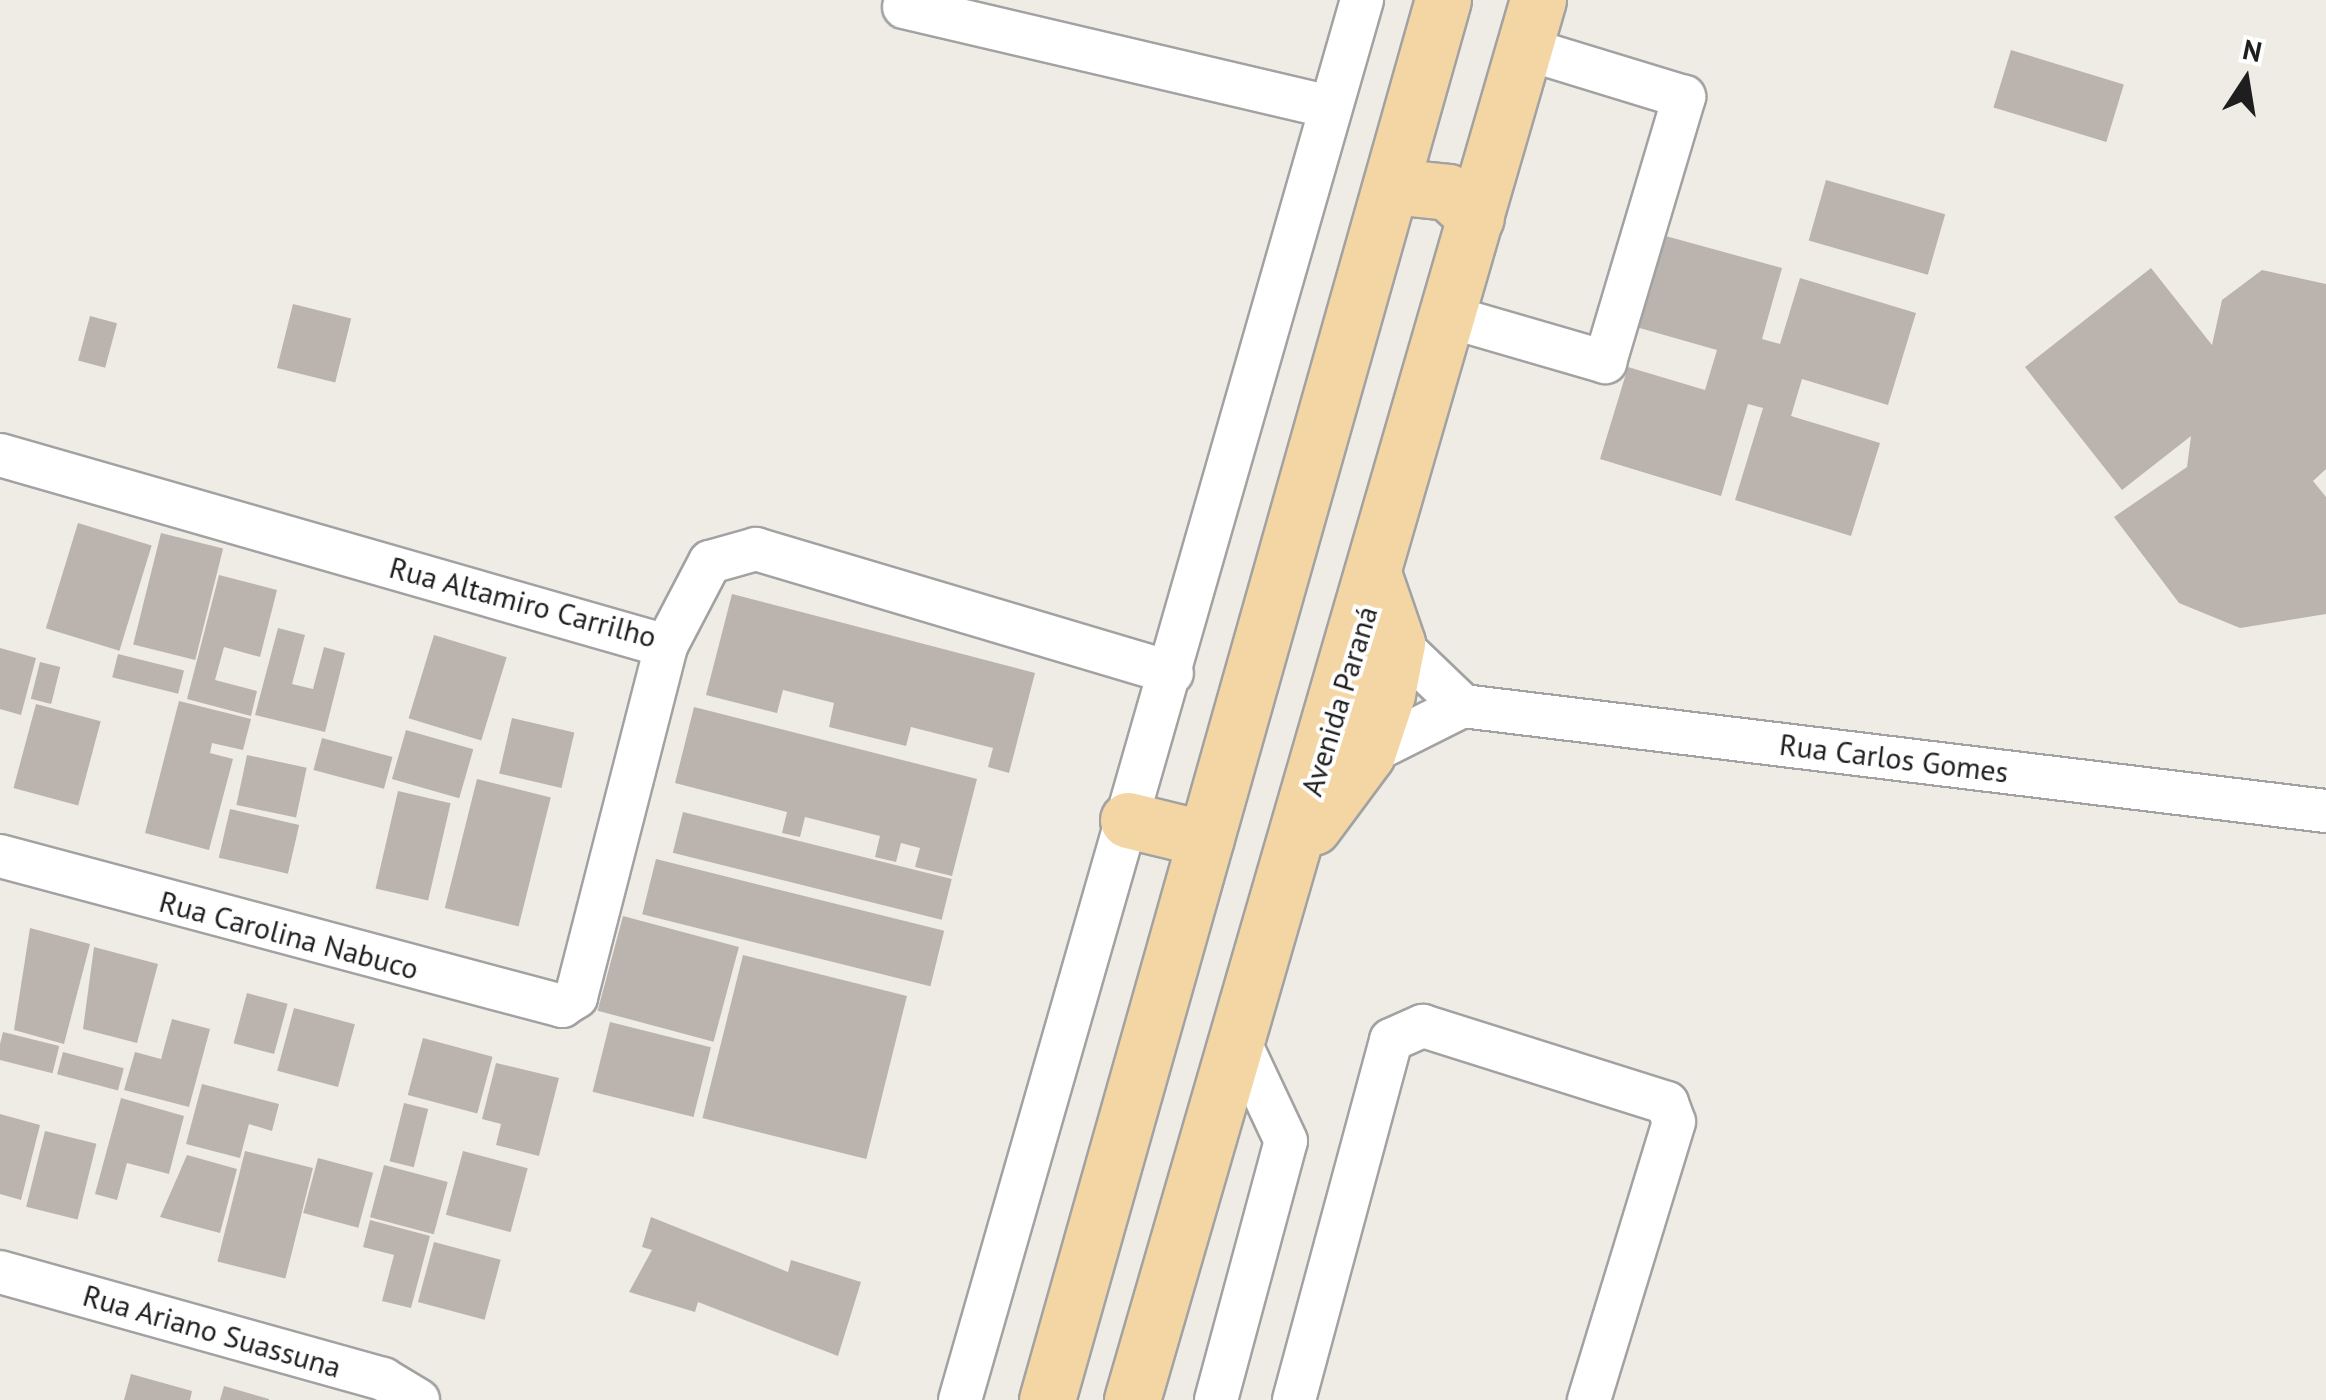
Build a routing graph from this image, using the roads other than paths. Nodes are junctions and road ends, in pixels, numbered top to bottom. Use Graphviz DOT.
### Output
graph roads {
  1 [pos="1362,0"];
  2 [pos="904,7"];
  3 [pos="1440,12"];
  4 [pos="1531,24"];
  5 [pos="1329,107"];
  6 [pos="1391,186"];
  7 [pos="1476,218"];
  8 [pos="1448,316"];
  9 [pos="0,455"];
  10 [pos="1376,582"];
  11 [pos="1398,643"];
  12 [pos="666,646"];
  13 [pos="1172,673"];
  14 [pos="1463,706"];
  15 [pos="1368,754"];
  16 [pos="2326,811"];
  17 [pos="1128,820"];
  18 [pos="1206,840"];
  19 [pos="1292,853"];
  20 [pos="0,856"];
  21 [pos="1238,1038"];
  22 [pos="0,1272"];
  23 [pos="418,1400"];
  24 [pos="960,1400"];
  25 [pos="1047,1400"];
  26 [pos="1132,1400"];
  27 [pos="1216,1400"];
  28 [pos="1294,1400"];
  29 [pos="1589,1400"];
  1 -- 5 [label="street"];
  2 -- 5 [label="street"];
  3 -- 4 [label="main road"];
  3 -- 6 [label="main road"];
  4 -- 7 [label="main road, Avenida Paraná"];
  4 -- 8 [label="street"];
  5 -- 13 [label="street"];
  6 -- 7 [label="main road"];
  6 -- 18 [label="main road"];
  7 -- 8 [label="main road, Avenida Paraná"];
  8 -- 10 [label="main road, Avenida Paraná"];
  9 -- 12 [label="street, Rua Altamiro Carrilho"];
  10 -- 11 [label="main road"];
  10 -- 19 [label="main road, Avenida Paraná"];
  11 -- 14 [label="street"];
  11 -- 15 [label="main road"];
  12 -- 13 [label="street, Rua Altamiro Carrilho"];
  12 -- 20 [label="street, Rua Carolina Nabuco"];
  13 -- 17 [label="street"];
  14 -- 15 [label="street"];
  14 -- 16 [label="street, Rua Carlos Gomes"];
  15 -- 19 [label="main road"];
  17 -- 18 [label="main road"];
  17 -- 24 [label="street"];
  18 -- 25 [label="main road"];
  19 -- 21 [label="main road, Avenida Paraná"];
  21 -- 26 [label="main road, Avenida Paraná"];
  21 -- 27 [label="street"];
  22 -- 23 [label="street, Rua Ariano Suassuna"];
  28 -- 29 [label="street"];
}
